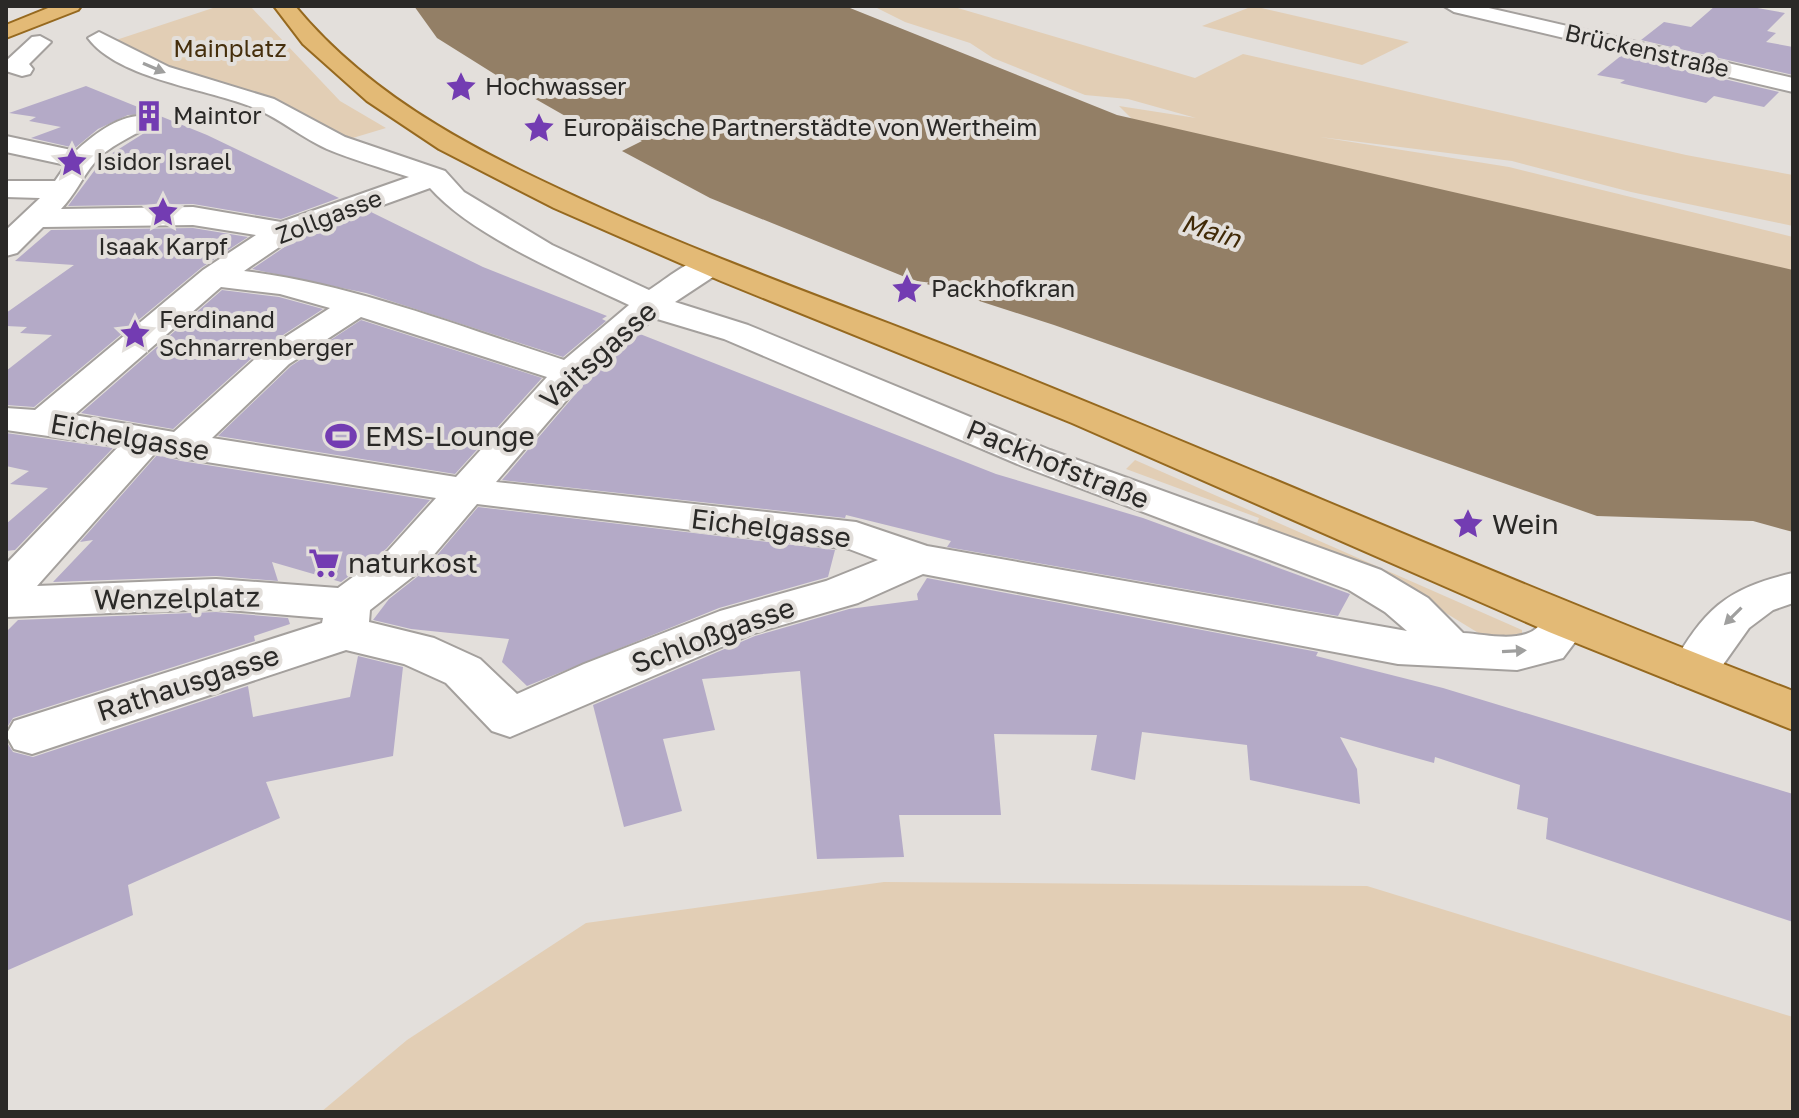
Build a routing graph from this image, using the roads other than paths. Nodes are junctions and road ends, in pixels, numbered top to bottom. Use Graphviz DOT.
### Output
graph roads {
  1 [pos="71,6"];
  2 [pos="284,6"];
  3 [pos="1454,6"];
  4 [pos="6,32"];
  5 [pos="99,38"];
  6 [pos="40,42"];
  7 [pos="14,69"];
  8 [pos="1785,76"];
  9 [pos="214,89"];
  10 [pos="185,102"];
  11 [pos="139,122"];
  12 [pos="6,144"];
  13 [pos="82,160"];
  14 [pos="435,177"];
  15 [pos="6,189"];
  16 [pos="64,190"];
  17 [pos="18,229"];
  18 [pos="283,231"];
  19 [pos="708,266"];
  20 [pos="214,277"];
  21 [pos="650,304"];
  22 [pos="357,305"];
  23 [pos="570,373"];
  24 [pos="25,421"];
  25 [pos="163,444"];
  26 [pos="467,491"];
  27 [pos="919,559"];
  28 [pos="1793,588"];
  29 [pos="6,591"];
  30 [pos="6,602"];
  31 [pos="346,618"];
  32 [pos="1567,622"];
  33 [pos="1449,649"];
  34 [pos="1693,671"];
  35 [pos="1793,711"];
  36 [pos="15,742"];
  1 -- 4 [label="main road"];
  2 -- 19 [label="main road"];
  3 -- 8 [label="street, Brückenstraße"];
  5 -- 9 [label="street, one-way"];
  6 -- 7 [label="street"];
  9 -- 10 [label="street"];
  9 -- 14 [label="street"];
  11 -- 13 [label="street"];
  12 -- 13 [label="street"];
  13 -- 16 [label="street"];
  14 -- 18 [label="street, Zollgasse"];
  14 -- 21 [label="street"];
  15 -- 16 [label="street"];
  16 -- 17 [label="street"];
  17 -- 18 [label="street"];
  18 -- 20 [label="street, Zollgasse"];
  19 -- 21 [label="street, Vaitsgasse"];
  19 -- 32 [label="main road"];
  20 -- 22 [label="street"];
  20 -- 24 [label="street, Zollgasse"];
  21 -- 23 [label="street, Vaitsgasse"];
  21 -- 33 [label="street, Packhofstraße"];
  22 -- 23 [label="street"];
  22 -- 25 [label="street"];
  23 -- 26 [label="street, Vaitsgasse"];
  24 -- 25 [label="street, Eichelgasse"];
  25 -- 26 [label="street, Eichelgasse"];
  25 -- 29 [label="street"];
  26 -- 27 [label="street, Eichelgasse"];
  26 -- 31 [label="street, Rathausgasse"];
  27 -- 31 [label="street, Schloßgasse"];
  27 -- 33 [label="street, Eichelgasse"];
  28 -- 34 [label="street, one-way"];
  30 -- 31 [label="street, Wenzelplatz"];
  31 -- 36 [label="street, Rathausgasse"];
  33 -- 32 [label="street, Eichelgasse, one-way"];
  32 -- 34 [label="main road"];
  34 -- 35 [label="main road"];
}
